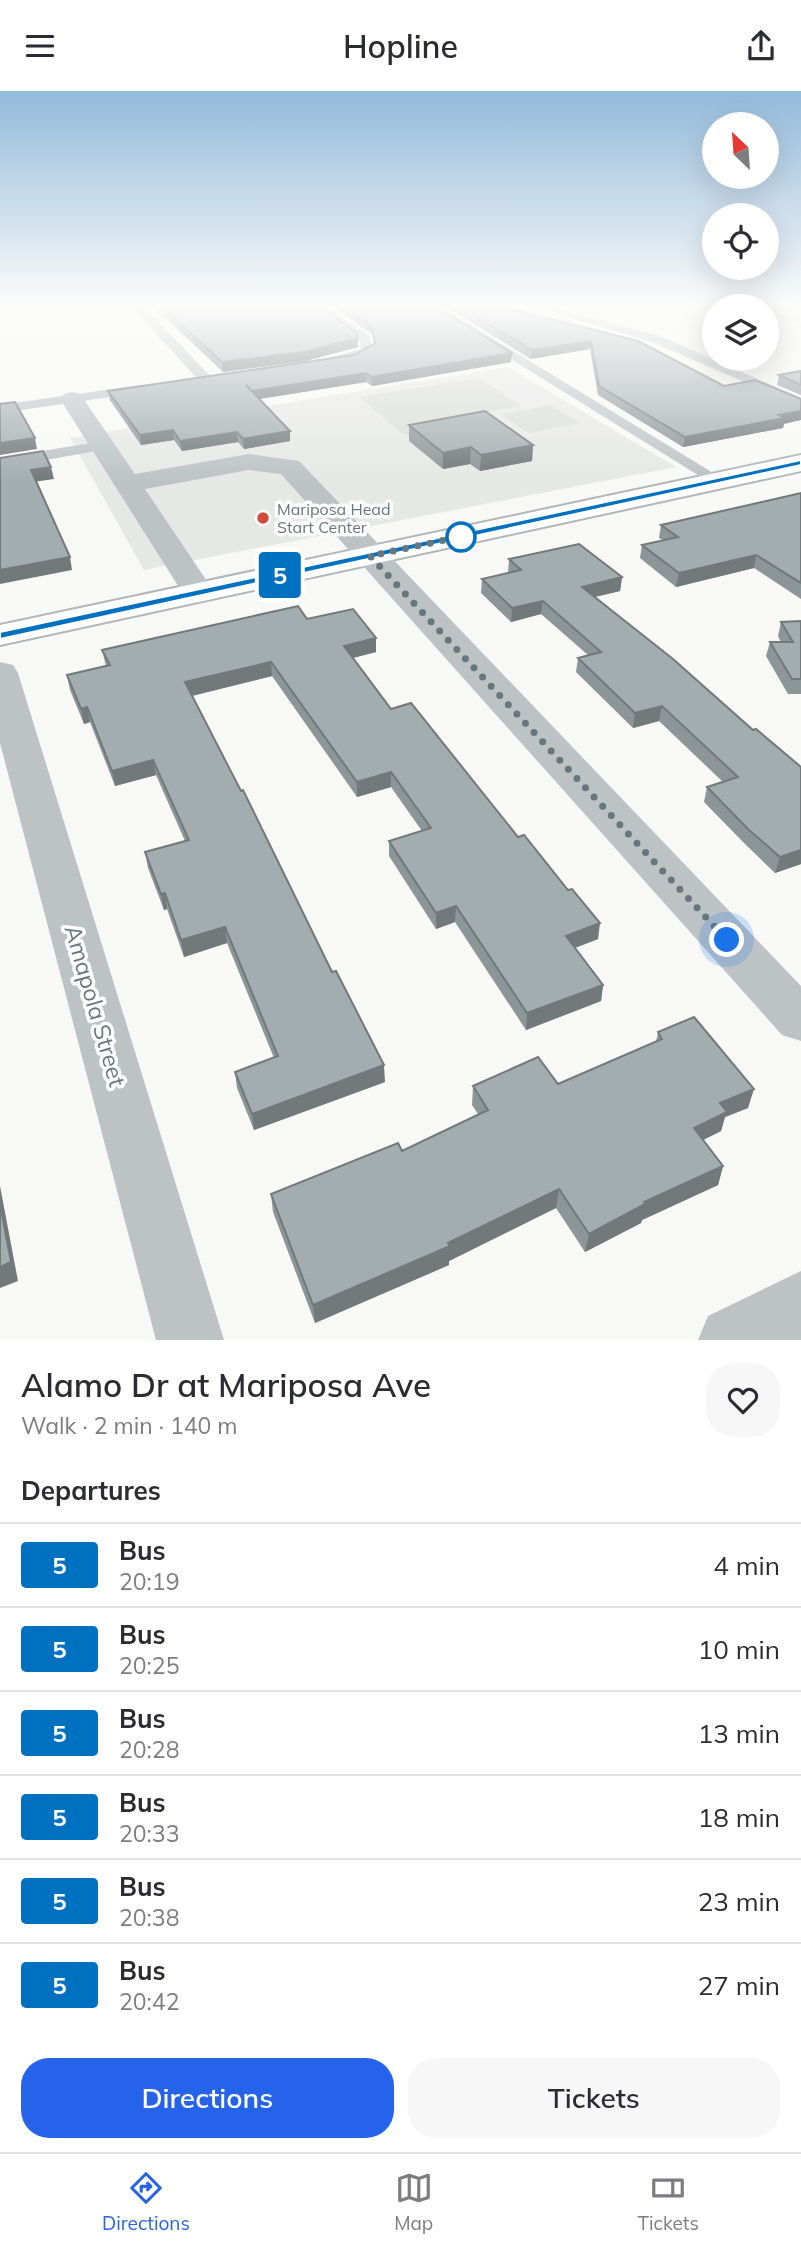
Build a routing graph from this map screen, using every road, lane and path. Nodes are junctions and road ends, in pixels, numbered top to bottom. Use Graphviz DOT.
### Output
graph roads {
  1 [pos="192,365"];
  2 [pos="529,365"];
  3 [pos="716,365"];
  4 [pos="206,380"];
  5 [pos="152,387"];
  6 [pos="72,399"];
  7 [pos="801,403"];
  8 [pos="0,409"];
  9 [pos="103,446"];
  10 [pos="0,463"];
  11 [pos="801,463"];
  12 [pos="720,482"];
  13 [pos="127,484"];
  14 [pos="370,556"];
  15 [pos="199,593"];
  16 [pos="0,635"];
  17 [pos="0,673"];
  18 [pos="801,1020"];
  19 [pos="801,1304"];
  20 [pos="190,1340"];
  21 [pos="732,1340"];
  1 -- 4 [label="lane"];
  2 -- 12 [label="lane"];
  3 -- 7 [label="lane"];
  5 -- 6 [label="lane"];
  6 -- 8 [label="lane"];
  6 -- 9 [label="street"];
  9 -- 10 [label="lane"];
  9 -- 13 [label="street"];
  11 -- 12 [label="main road"];
  12 -- 14 [label="main road"];
  13 -- 14 [label="street"];
  13 -- 15 [label="street"];
  14 -- 15 [label="main road"];
  14 -- 18 [label="street"];
  15 -- 16 [label="main road"];
  17 -- 20 [label="street, Amapola Street"];
  19 -- 21 [label="street"];
}
